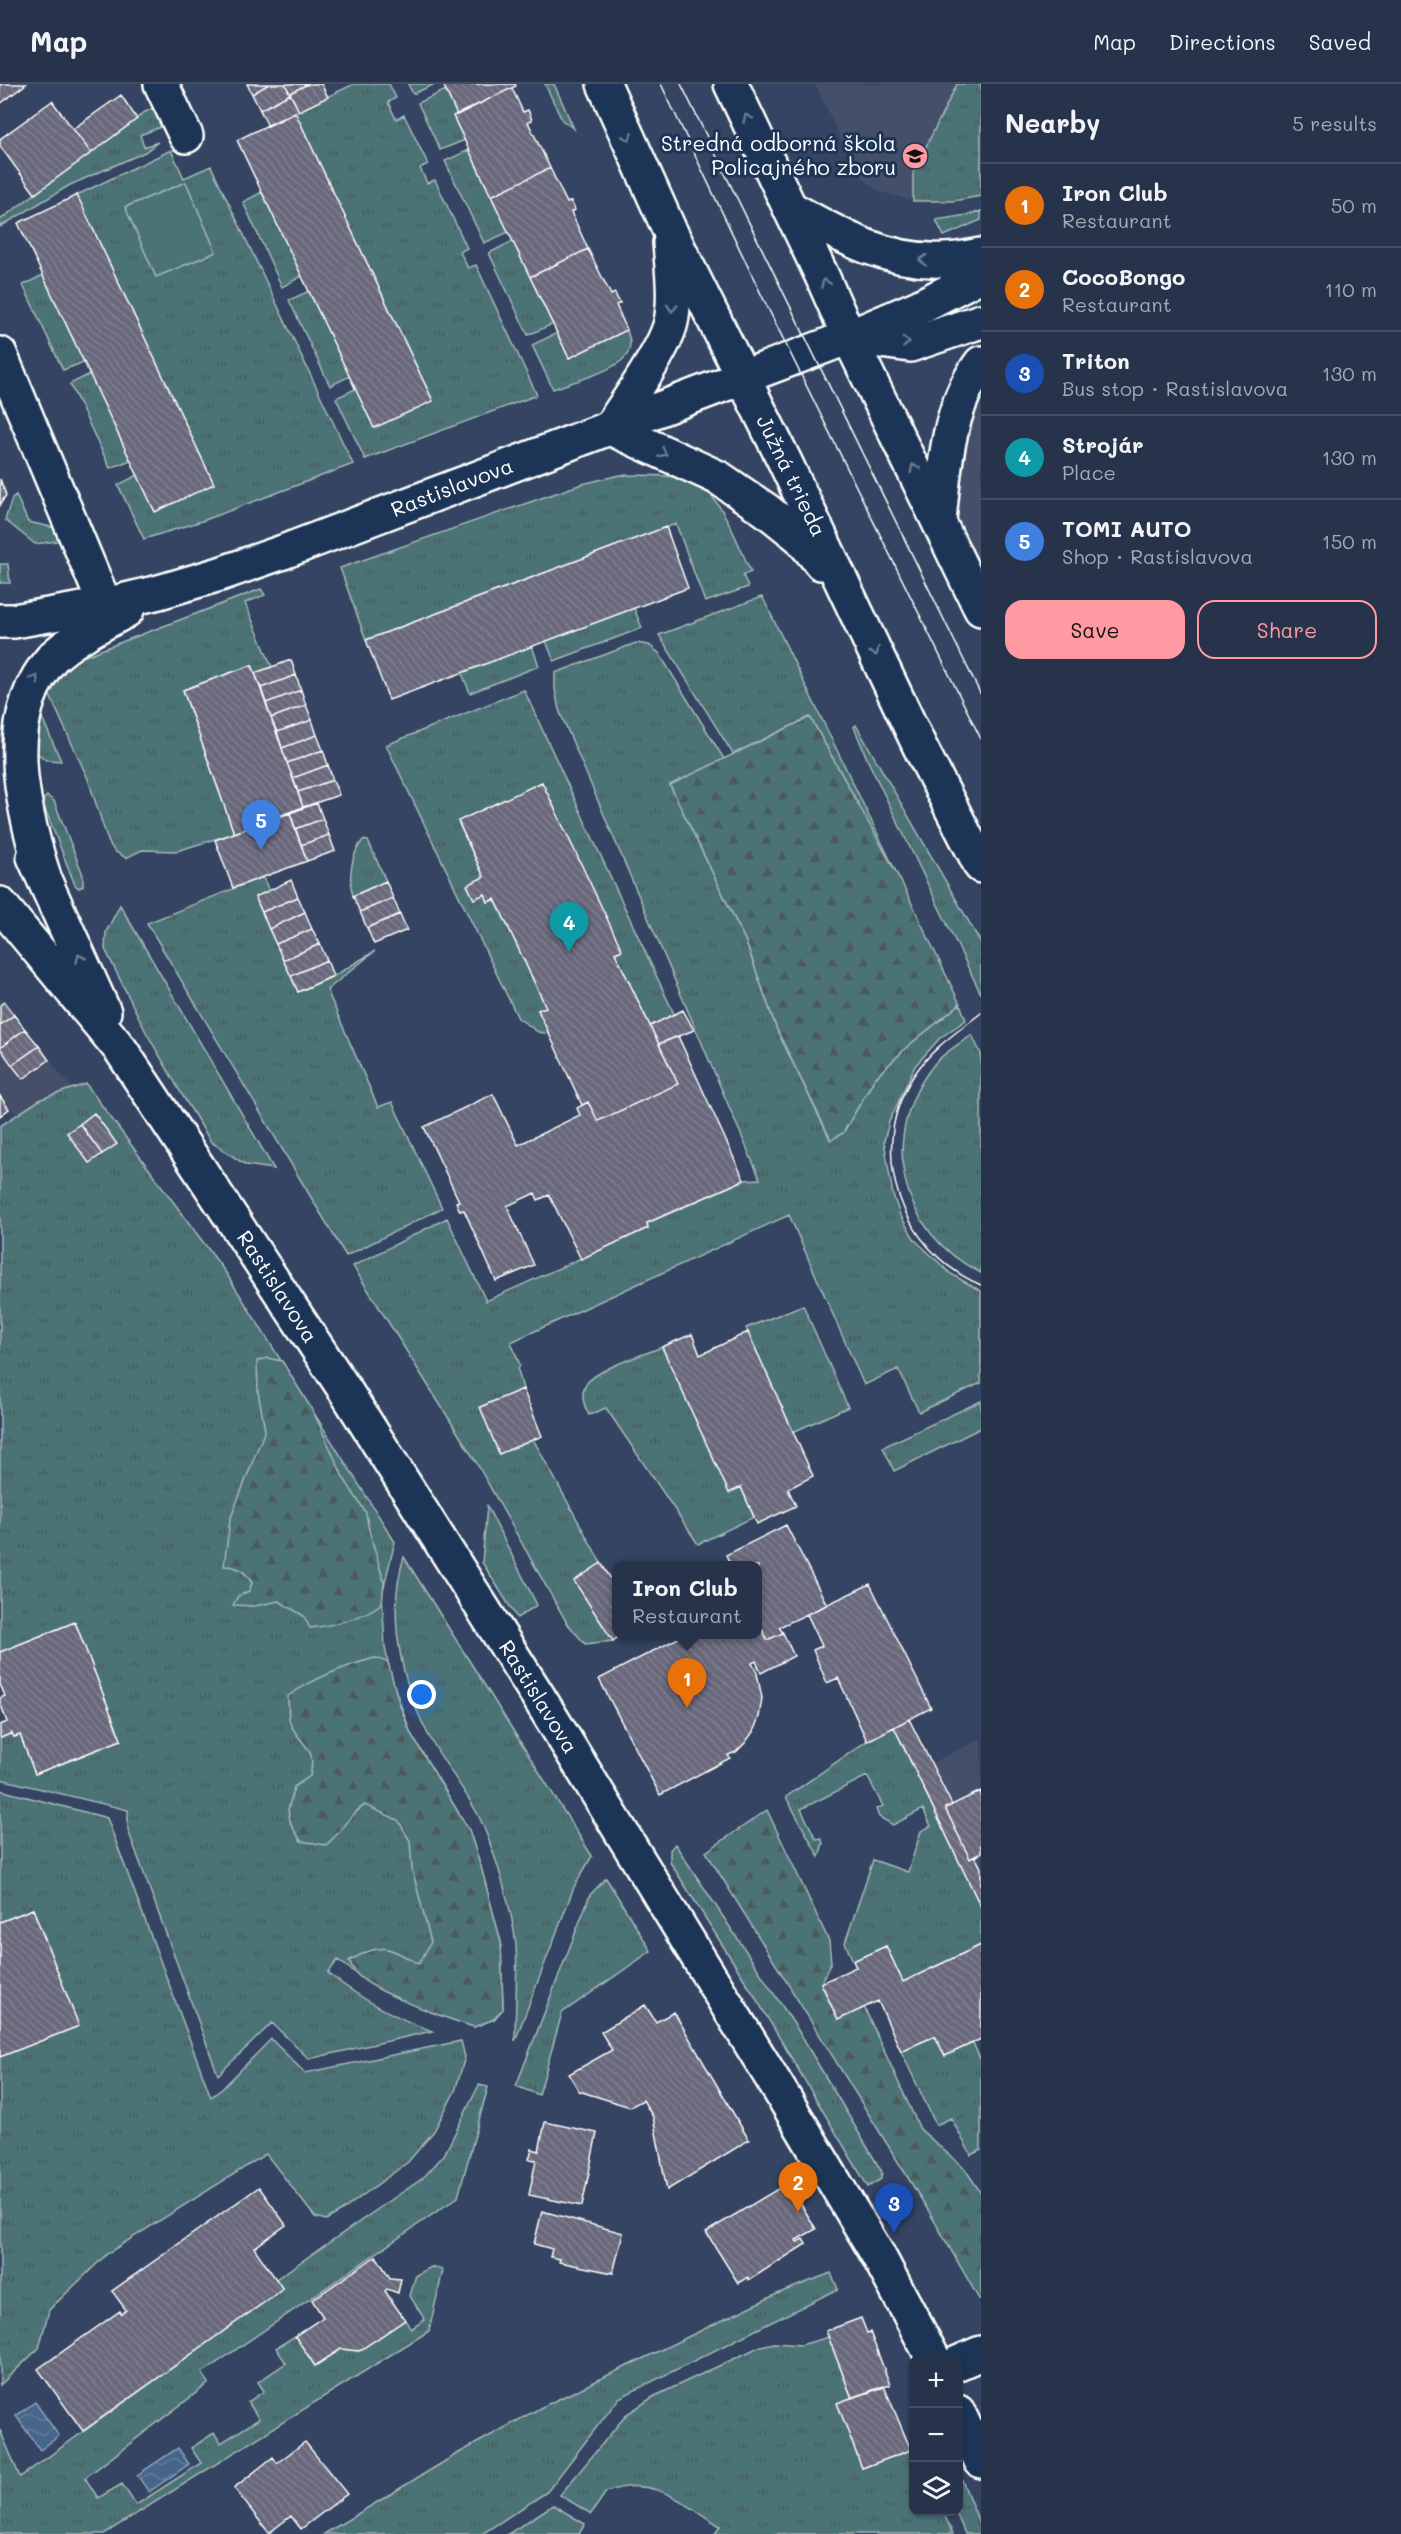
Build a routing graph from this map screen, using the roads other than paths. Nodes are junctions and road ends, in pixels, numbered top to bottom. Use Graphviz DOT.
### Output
graph roads {
  1 [pos="161,84"];
  2 [pos="604,84"];
  3 [pos="731,84"];
  4 [pos="186,136"];
  5 [pos="790,208"];
  6 [pos="669,229"];
  7 [pos="981,255"];
  8 [pos="981,275"];
  9 [pos="981,321"];
  10 [pos="849,337"];
  11 [pos="0,354"];
  12 [pos="981,363"];
  13 [pos="743,377"];
  14 [pos="610,428"];
  15 [pos="939,521"];
  16 [pos="159,592"];
  17 [pos="850,600"];
  18 [pos="105,605"];
  19 [pos="981,609"];
  20 [pos="5,622"];
  21 [pos="0,792"];
  22 [pos="981,866"];
  23 [pos="44,876"];
  24 [pos="0,904"];
  25 [pos="121,1050"];
  26 [pos="981,2353"];
  27 [pos="931,2354"];
  28 [pos="963,2361"];
  29 [pos="963,2423"];
  30 [pos="981,2461"];
  1 -- 4 [label="street"];
  2 -- 6 [label="street, Južná trieda, one-way"];
  5 -- 3 [label="street, one-way"];
  7 -- 5 [label="street, one-way"];
  10 -- 5 [label="street, one-way"];
  6 -- 13 [label="street, Južná trieda"];
  6 -- 14 [label="street, one-way"];
  8 -- 10 [label="street, Rastislavova"];
  10 -- 9 [label="street, one-way"];
  10 -- 13 [label="street, Rastislavova"];
  15 -- 10 [label="street, one-way"];
  11 -- 18 [label="street"];
  12 -- 15 [label="street"];
  13 -- 14 [label="street, Rastislavova"];
  13 -- 17 [label="street, Južná trieda"];
  14 -- 16 [label="street, Rastislavova"];
  14 -- 17 [label="street, one-way"];
  15 -- 19 [label="street"];
  16 -- 18 [label="street, Rastislavova"];
  23 -- 16 [label="street, Rastislavova, one-way"];
  17 -- 22 [label="street, Južná trieda, one-way"];
  18 -- 20 [label="street, Rastislavova"];
  21 -- 23 [label="street, Rastislavova"];
  25 -- 23 [label="street, Rastislavova, one-way"];
  24 -- 25 [label="street, Rastislavova"];
  25 -- 27 [label="street, Rastislavova"];
  26 -- 28 [label="street"];
  29 -- 30 [label="street"];
}
